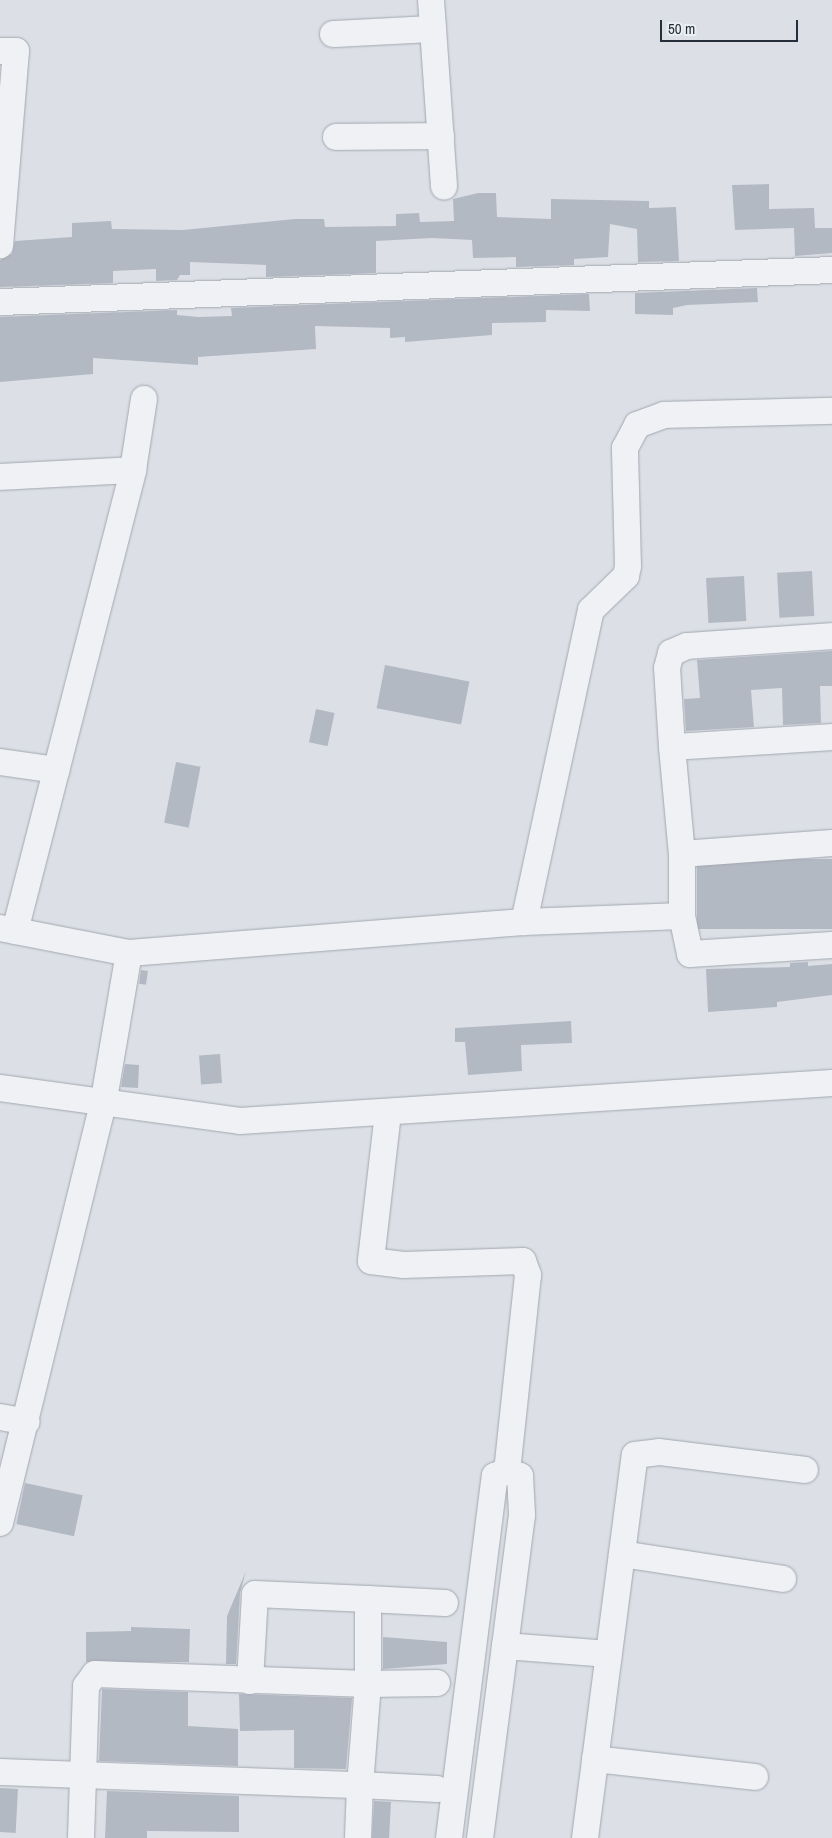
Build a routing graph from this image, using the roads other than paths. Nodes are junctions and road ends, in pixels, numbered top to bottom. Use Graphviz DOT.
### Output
graph roads {
  1 [pos="431,0"];
  2 [pos="433,29"];
  3 [pos="333,34"];
  4 [pos="0,51"];
  5 [pos="441,136"];
  6 [pos="336,137"];
  7 [pos="444,187"];
  8 [pos="0,246"];
  9 [pos="832,270"];
  10 [pos="0,302"];
  11 [pos="144,399"];
  12 [pos="832,411"];
  13 [pos="133,470"];
  14 [pos="0,477"];
  15 [pos="832,636"];
  16 [pos="832,737"];
  17 [pos="672,747"];
  18 [pos="0,762"];
  19 [pos="56,770"];
  20 [pos="832,843"];
  21 [pos="682,854"];
  22 [pos="682,916"];
  23 [pos="524,922"];
  24 [pos="8,930"];
  25 [pos="832,944"];
  26 [pos="129,953"];
  27 [pos="832,1083"];
  28 [pos="0,1088"];
  29 [pos="104,1100"];
  30 [pos="388,1113"];
  31 [pos="0,1416"];
  32 [pos="27,1422"];
  33 [pos="805,1470"];
  34 [pos="508,1471"];
  35 [pos="0,1523"];
  36 [pos="622,1554"];
  37 [pos="783,1579"];
  38 [pos="368,1599"];
  39 [pos="445,1602"];
  40 [pos="505,1646"];
  41 [pos="609,1654"];
  42 [pos="250,1681"];
  43 [pos="438,1683"];
  44 [pos="368,1684"];
  45 [pos="595,1759"];
  46 [pos="0,1772"];
  47 [pos="85,1772"];
  48 [pos="754,1777"];
  49 [pos="360,1785"];
  50 [pos="437,1789"];
  51 [pos="81,1838"];
  52 [pos="358,1838"];
  53 [pos="449,1838"];
  54 [pos="480,1838"];
  55 [pos="585,1838"];
  1 -- 2 [label="street"];
  2 -- 3 [label="street"];
  2 -- 5 [label="street"];
  4 -- 8 [label="street"];
  5 -- 6 [label="street"];
  5 -- 7 [label="street"];
  9 -- 10 [label="street"];
  11 -- 13 [label="street"];
  12 -- 23 [label="street"];
  13 -- 14 [label="street"];
  13 -- 19 [label="street"];
  15 -- 17 [label="street"];
  16 -- 17 [label="street"];
  17 -- 21 [label="street"];
  18 -- 19 [label="street"];
  19 -- 24 [label="street"];
  20 -- 21 [label="street"];
  21 -- 22 [label="street"];
  22 -- 23 [label="street"];
  22 -- 25 [label="street"];
  23 -- 26 [label="street"];
  24 -- 26 [label="street"];
  26 -- 29 [label="street"];
  27 -- 30 [label="street"];
  28 -- 29 [label="street"];
  29 -- 30 [label="street"];
  29 -- 32 [label="street"];
  30 -- 34 [label="street"];
  31 -- 32 [label="street"];
  32 -- 35 [label="street"];
  33 -- 36 [label="street"];
  34 -- 40 [label="street"];
  34 -- 53 [label="street"];
  36 -- 37 [label="street"];
  36 -- 41 [label="street"];
  38 -- 39 [label="street"];
  38 -- 42 [label="street"];
  38 -- 44 [label="street"];
  40 -- 41 [label="street"];
  40 -- 54 [label="street"];
  41 -- 45 [label="street"];
  42 -- 44 [label="street"];
  42 -- 47 [label="street"];
  43 -- 44 [label="street"];
  44 -- 49 [label="street"];
  45 -- 48 [label="street"];
  45 -- 55 [label="street"];
  46 -- 47 [label="street"];
  47 -- 49 [label="street"];
  47 -- 51 [label="street"];
  49 -- 50 [label="street"];
  49 -- 52 [label="street"];
}
